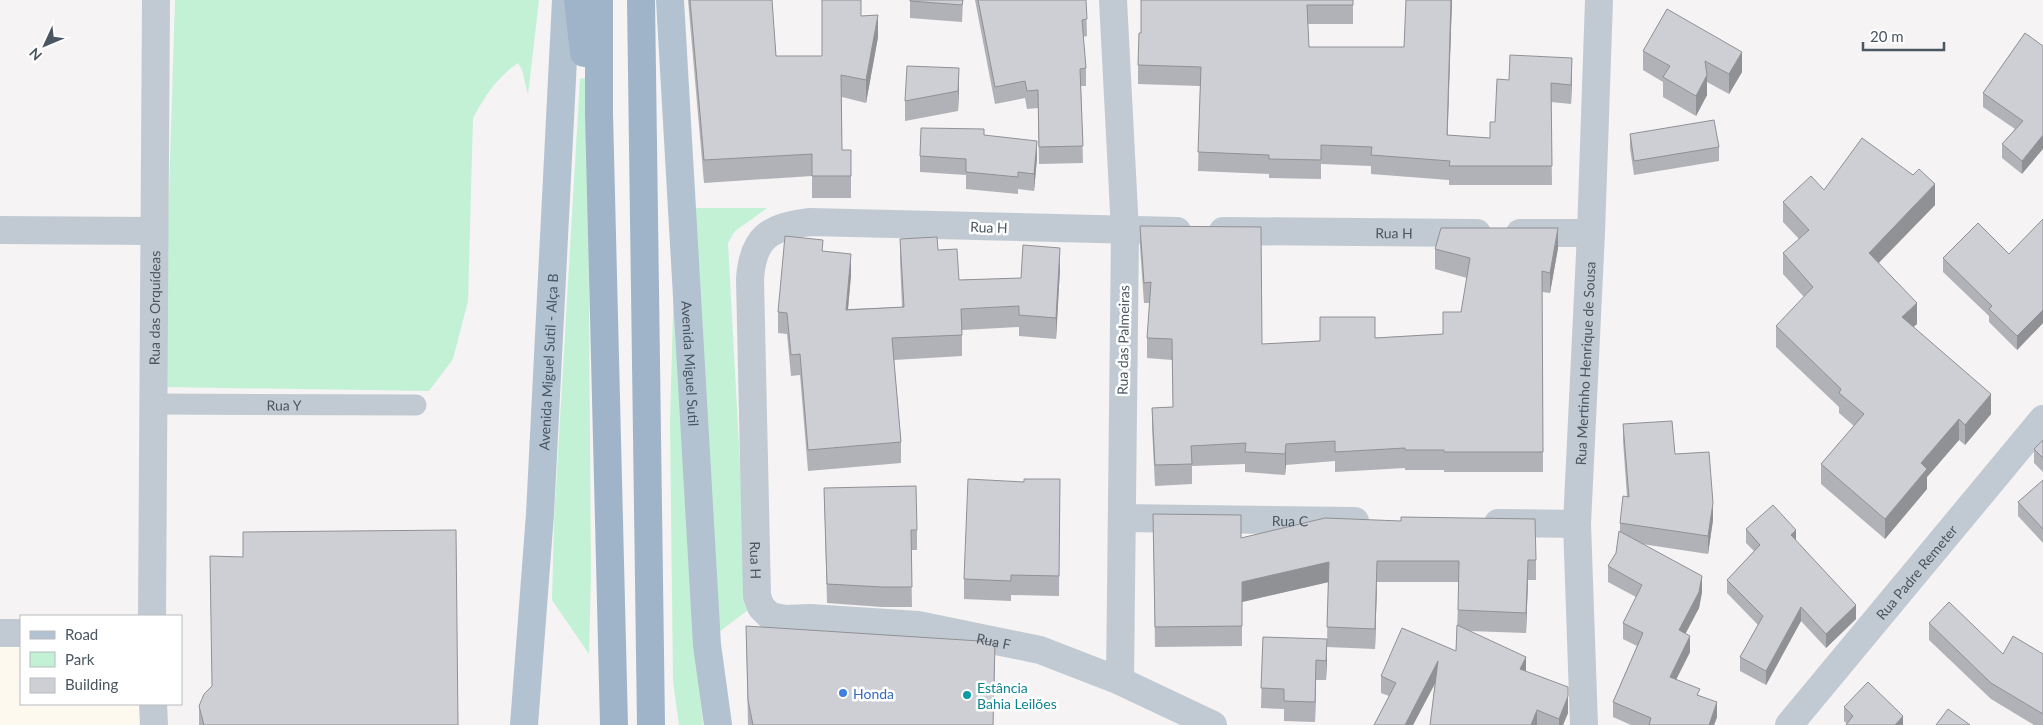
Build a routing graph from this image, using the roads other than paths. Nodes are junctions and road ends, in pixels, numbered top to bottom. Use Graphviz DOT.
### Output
graph roads {
  1 [pos="156,0"];
  2 [pos="566,0"];
  3 [pos="578,0"];
  4 [pos="599,0"];
  5 [pos="641,0"];
  6 [pos="670,0"];
  7 [pos="1113,0"];
  8 [pos="1599,0"];
  9 [pos="598,113"];
  10 [pos="0,230"];
  11 [pos="154,231"];
  12 [pos="1125,231"];
  13 [pos="1591,233"];
  14 [pos="153,404"];
  15 [pos="416,405"];
  16 [pos="2043,419"];
  17 [pos="1122,518"];
  18 [pos="1379,521"];
  19 [pos="1478,522"];
  20 [pos="1577,524"];
  21 [pos="761,607"];
  22 [pos="152,615"];
  23 [pos="20,633"];
  24 [pos="0,634"];
  25 [pos="1120,681"];
  26 [pos="153,705"];
  27 [pos="154,725"];
  28 [pos="524,725"];
  29 [pos="614,725"];
  30 [pos="650,725"];
  31 [pos="718,725"];
  32 [pos="1213,725"];
  33 [pos="1584,725"];
  34 [pos="1789,725"];
  1 -- 11 [label="street, Rua das Orquídeas"];
  2 -- 28 [label="main road, Avenida Miguel Sutil - Alça B"];
  3 -- 9 [label="highway"];
  4 -- 9 [label="highway"];
  5 -- 30 [label="highway"];
  6 -- 31 [label="main road, Avenida Miguel Sutil"];
  7 -- 12 [label="street, Rua das Palmeiras"];
  8 -- 13 [label="street, Rua Mertinho Henrique de Sousa"];
  9 -- 29 [label="highway"];
  10 -- 11 [label="street"];
  11 -- 14 [label="street, Rua das Orquídeas"];
  12 -- 13 [label="street, Rua H"];
  12 -- 17 [label="street, Rua das Palmeiras"];
  12 -- 21 [label="street, Rua H"];
  13 -- 20 [label="street, Rua Mertinho Henrique de Sousa"];
  14 -- 15 [label="street, Rua Y"];
  14 -- 22 [label="street, Rua das Orquídeas"];
  16 -- 34 [label="street, Rua Padre Remeter"];
  17 -- 18 [label="street, Rua C"];
  17 -- 25 [label="street, Rua das Palmeiras"];
  19 -- 20 [label="street"];
  20 -- 33 [label="street, Rua Mertinho Henrique de Sousa"];
  21 -- 25 [label="street, Rua F"];
  23 -- 24 [label="street"];
  25 -- 32 [label="street, Rua F"];
  26 -- 27 [label="street"];
}
